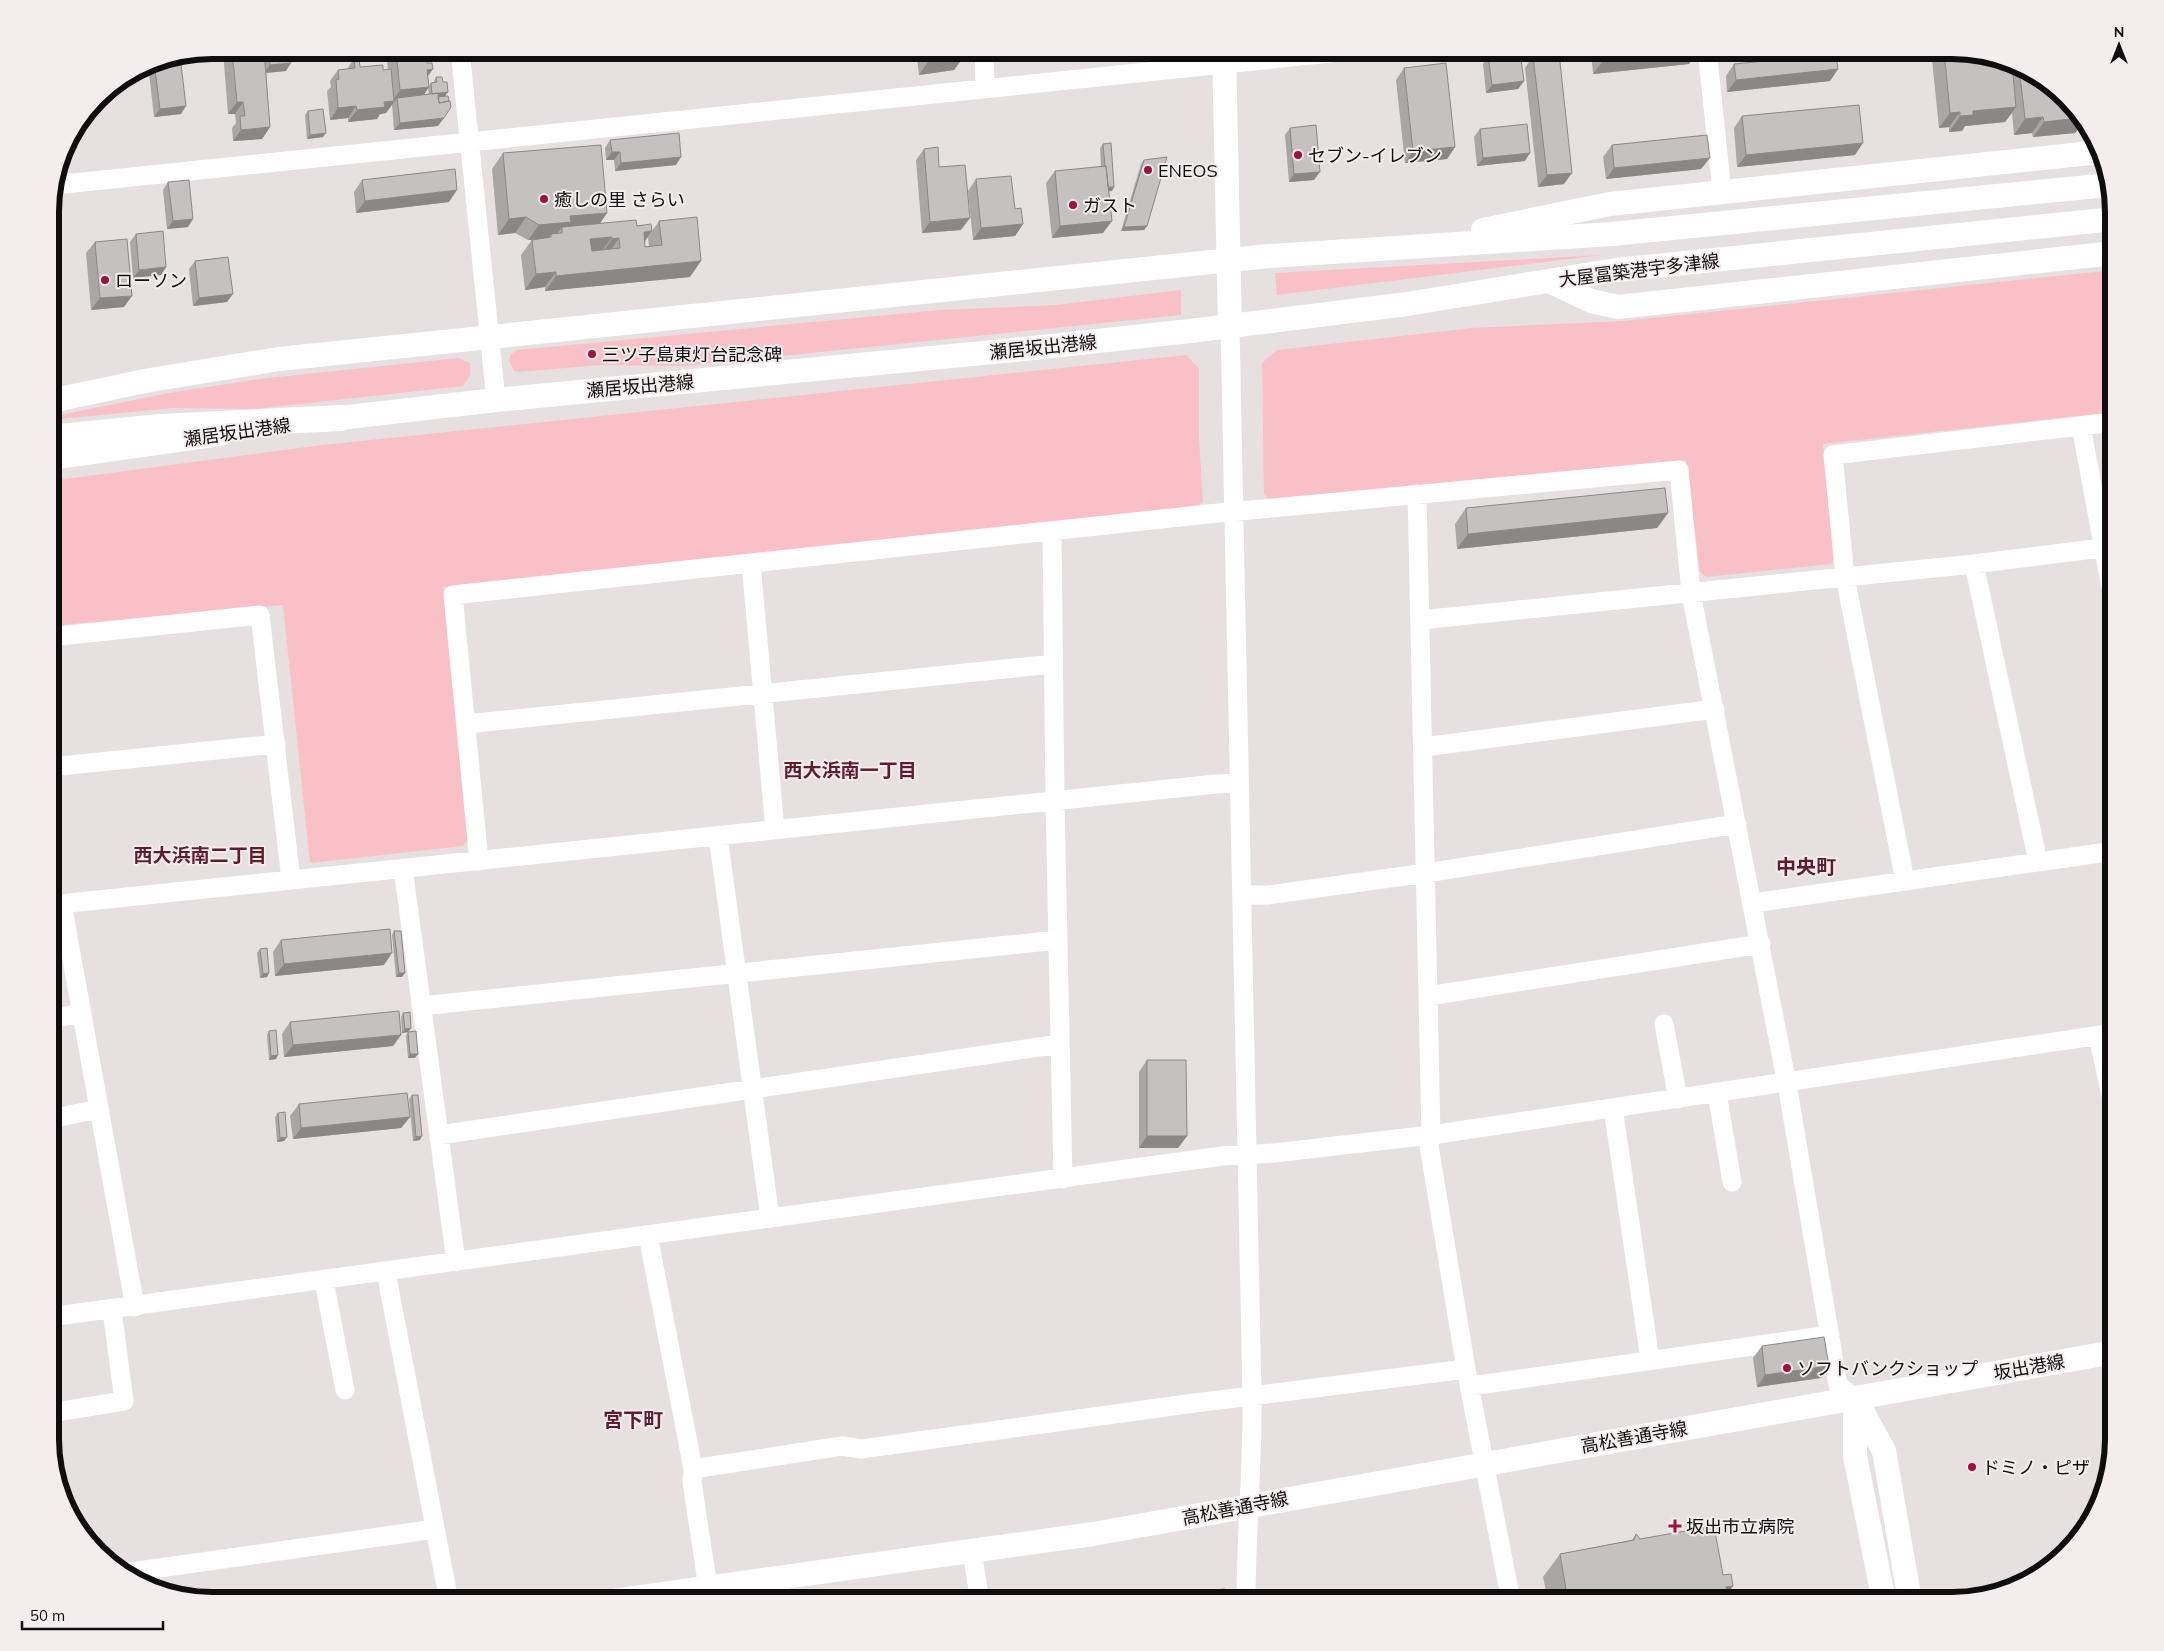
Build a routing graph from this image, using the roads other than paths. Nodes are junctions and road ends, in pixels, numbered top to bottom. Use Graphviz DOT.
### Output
graph roads {
  1 [pos="461,59"];
  2 [pos="984,59"];
  3 [pos="1202,59"];
  4 [pos="1224,59"];
  5 [pos="1708,59"];
  6 [pos="984,88"];
  7 [pos="469,141"];
  8 [pos="2093,153"];
  9 [pos="62,184"];
  10 [pos="2103,185"];
  11 [pos="1722,191"];
  12 [pos="2105,220"];
  13 [pos="1400,246"];
  14 [pos="2105,254"];
  15 [pos="1228,260"];
  16 [pos="1549,281"];
  17 [pos="1230,326"];
  18 [pos="489,337"];
  19 [pos="59,399"];
  20 [pos="496,400"];
  21 [pos="341,418"];
  22 [pos="2105,423"];
  23 [pos="2081,426"];
  24 [pos="59,427"];
  25 [pos="59,437"];
  26 [pos="59,457"];
  27 [pos="1416,494"];
  28 [pos="1233,512"];
  29 [pos="1052,531"];
  30 [pos="2102,548"];
  31 [pos="2105,562"];
  32 [pos="751,563"];
  33 [pos="1974,564"];
  34 [pos="1845,577"];
  35 [pos="1691,593"];
  36 [pos="1420,620"];
  37 [pos="59,636"];
  38 [pos="1053,664"];
  39 [pos="763,693"];
  40 [pos="1715,709"];
  41 [pos="466,724"];
  42 [pos="276,744"];
  43 [pos="1424,747"];
  44 [pos="59,766"];
  45 [pos="1239,783"];
  46 [pos="1055,801"];
  47 [pos="1738,824"];
  48 [pos="775,830"];
  49 [pos="718,836"];
  50 [pos="2105,852"];
  51 [pos="480,861"];
  52 [pos="2038,862"];
  53 [pos="403,868"];
  54 [pos="1426,873"];
  55 [pos="291,880"];
  56 [pos="1905,881"];
  57 [pos="1242,895"];
  58 [pos="1753,903"];
  59 [pos="59,905"];
  60 [pos="59,917"];
  61 [pos="1058,940"];
  62 [pos="1760,944"];
  63 [pos="737,973"];
  64 [pos="1428,996"];
  65 [pos="421,1006"];
  66 [pos="82,1013"];
  67 [pos="59,1017"];
  68 [pos="1664,1024"];
  69 [pos="2105,1034"];
  70 [pos="1060,1044"];
  71 [pos="1787,1084"];
  72 [pos="752,1089"];
  73 [pos="1717,1093"];
  74 [pos="1678,1098"];
  75 [pos="1613,1108"];
  76 [pos="99,1109"];
  77 [pos="59,1117"];
  78 [pos="438,1135"];
  79 [pos="1431,1135"];
  80 [pos="1248,1155"];
  81 [pos="1063,1179"];
  82 [pos="1732,1182"];
  83 [pos="770,1218"];
  84 [pos="648,1235"];
  85 [pos="456,1262"];
  86 [pos="386,1272"];
  87 [pos="324,1280"];
  88 [pos="135,1307"];
  89 [pos="112,1310"];
  90 [pos="59,1316"];
  91 [pos="1830,1336"];
  92 [pos="2105,1354"];
  93 [pos="1650,1360"];
  94 [pos="1468,1377"];
  95 [pos="345,1390"];
  96 [pos="1252,1396"];
  97 [pos="1855,1398"];
  98 [pos="59,1411"];
  99 [pos="1484,1464"];
  100 [pos="693,1469"];
  101 [pos="1249,1505"];
  102 [pos="435,1529"];
  103 [pos="972,1552"];
  104 [pos="136,1571"];
  105 [pos="447,1592"];
  106 [pos="715,1592"];
  107 [pos="979,1592"];
  108 [pos="1246,1592"];
  109 [pos="1509,1592"];
  110 [pos="1882,1592"];
  111 [pos="1908,1592"];
  1 -- 7 [label="street"];
  2 -- 6 [label="street"];
  3 -- 6 [label="street"];
  4 -- 15 [label="main road"];
  5 -- 11 [label="street"];
  6 -- 7 [label="street"];
  7 -- 9 [label="street"];
  7 -- 18 [label="street"];
  8 -- 11 [label="main road"];
  10 -- 13 [label="main road, 大屋冨築港宇多津線"];
  11 -- 13 [label="main road"];
  12 -- 16 [label="main road, 大屋冨築港宇多津線"];
  13 -- 15 [label="main road, 大屋冨築港宇多津線"];
  14 -- 16 [label="main road"];
  15 -- 17 [label="main road"];
  15 -- 18 [label="main road"];
  16 -- 17 [label="main road, 大屋冨築港宇多津線"];
  17 -- 20 [label="main road, 瀬居坂出港線"];
  17 -- 28 [label="street"];
  18 -- 19 [label="main road"];
  18 -- 20 [label="street"];
  20 -- 21 [label="main road, 瀬居坂出港線"];
  21 -- 24 [label="main road"];
  21 -- 25 [label="highway"];
  21 -- 26 [label="main road, 瀬居坂出港線"];
  22 -- 23 [label="street"];
  23 -- 30 [label="street"];
  23 -- 34 [label="street"];
  27 -- 28 [label="street"];
  27 -- 35 [label="street"];
  27 -- 36 [label="street"];
  28 -- 29 [label="street"];
  28 -- 45 [label="street"];
  29 -- 32 [label="street"];
  29 -- 38 [label="street"];
  30 -- 31 [label="street"];
  30 -- 33 [label="street"];
  32 -- 39 [label="street"];
  32 -- 41 [label="street"];
  33 -- 34 [label="street"];
  33 -- 52 [label="street"];
  34 -- 35 [label="street"];
  34 -- 56 [label="street"];
  35 -- 36 [label="street"];
  35 -- 40 [label="street"];
  36 -- 43 [label="street"];
  37 -- 42 [label="street"];
  38 -- 39 [label="street"];
  38 -- 46 [label="street"];
  39 -- 41 [label="street"];
  39 -- 48 [label="street"];
  40 -- 43 [label="street"];
  40 -- 47 [label="street"];
  41 -- 51 [label="street"];
  42 -- 44 [label="street"];
  42 -- 55 [label="street"];
  43 -- 54 [label="street"];
  45 -- 46 [label="street"];
  45 -- 57 [label="street"];
  46 -- 48 [label="street"];
  46 -- 61 [label="street"];
  47 -- 54 [label="street"];
  47 -- 58 [label="street"];
  48 -- 49 [label="street"];
  49 -- 51 [label="street"];
  49 -- 63 [label="street"];
  50 -- 52 [label="street"];
  51 -- 53 [label="street"];
  52 -- 56 [label="street"];
  53 -- 55 [label="street"];
  53 -- 65 [label="street"];
  54 -- 57 [label="street"];
  54 -- 64 [label="street"];
  55 -- 59 [label="street"];
  56 -- 58 [label="street"];
  57 -- 80 [label="street"];
  58 -- 62 [label="street"];
  60 -- 66 [label="street"];
  61 -- 63 [label="street"];
  61 -- 70 [label="street"];
  62 -- 64 [label="street"];
  62 -- 71 [label="street"];
  63 -- 65 [label="street"];
  63 -- 72 [label="street"];
  64 -- 79 [label="street"];
  65 -- 78 [label="street"];
  66 -- 67 [label="street"];
  66 -- 76 [label="street"];
  68 -- 74 [label="street"];
  69 -- 71 [label="street"];
  70 -- 72 [label="street"];
  70 -- 81 [label="street"];
  71 -- 73 [label="street"];
  71 -- 91 [label="street"];
  72 -- 78 [label="street"];
  72 -- 83 [label="street"];
  73 -- 74 [label="street"];
  73 -- 82 [label="street"];
  74 -- 75 [label="street"];
  75 -- 79 [label="street"];
  75 -- 93 [label="street"];
  76 -- 77 [label="street"];
  76 -- 88 [label="street"];
  78 -- 85 [label="street"];
  79 -- 80 [label="street"];
  79 -- 94 [label="street"];
  80 -- 81 [label="street"];
  80 -- 96 [label="street"];
  81 -- 83 [label="street"];
  83 -- 84 [label="street"];
  84 -- 85 [label="street"];
  84 -- 100 [label="street"];
  85 -- 86 [label="street"];
  86 -- 87 [label="street"];
  86 -- 102 [label="street"];
  87 -- 88 [label="street"];
  87 -- 95 [label="street"];
  88 -- 89 [label="street"];
  89 -- 90 [label="street"];
  89 -- 98 [label="street"];
  91 -- 93 [label="street"];
  91 -- 97 [label="street"];
  92 -- 97 [label="main road, 坂出港線"];
  93 -- 94 [label="street"];
  94 -- 96 [label="street"];
  94 -- 99 [label="street"];
  96 -- 100 [label="street"];
  96 -- 101 [label="street"];
  97 -- 99 [label="main road, 高松善通寺線"];
  97 -- 110 [label="main road"];
  97 -- 111 [label="main road"];
  99 -- 101 [label="main road, 高松善通寺線"];
  99 -- 109 [label="street"];
  100 -- 106 [label="street"];
  101 -- 103 [label="main road, 高松善通寺線"];
  101 -- 108 [label="street"];
  102 -- 104 [label="street"];
  102 -- 105 [label="street"];
  103 -- 106 [label="main road, 高松善通寺線"];
  103 -- 107 [label="street"];
}
